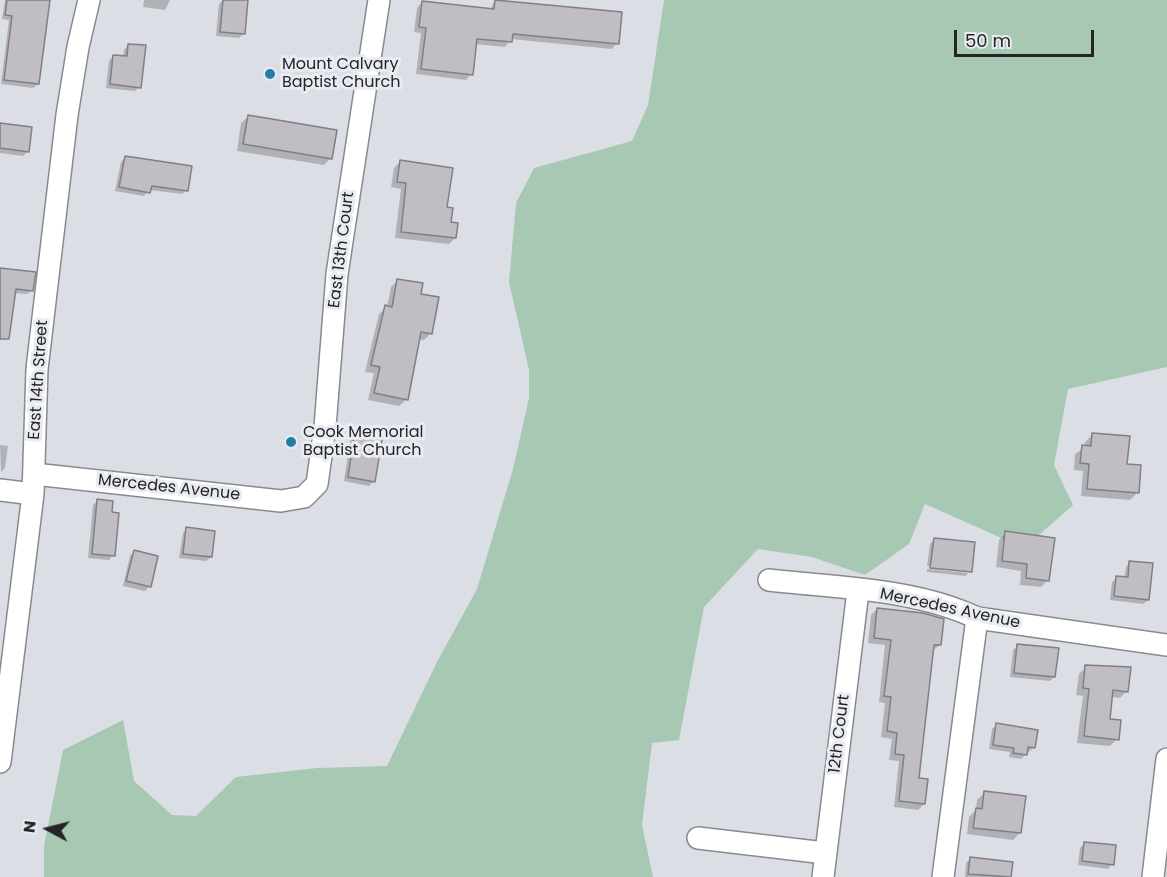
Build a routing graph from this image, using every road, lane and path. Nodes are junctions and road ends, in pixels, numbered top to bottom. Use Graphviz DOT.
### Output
graph roads {
  1 [pos="89,0"];
  2 [pos="379,0"];
  3 [pos="33,484"];
  4 [pos="0,490"];
  5 [pos="304,497"];
  6 [pos="768,580"];
  7 [pos="858,591"];
  8 [pos="977,618"];
  9 [pos="1167,645"];
  10 [pos="1167,759"];
  11 [pos="0,762"];
  12 [pos="698,838"];
  13 [pos="825,853"];
  14 [pos="823,877"];
  15 [pos="943,877"];
  16 [pos="1153,877"];
  1 -- 3 [label="street, East 14th Street"];
  2 -- 5 [label="street, East 13th Court"];
  3 -- 4 [label="street, Mercedes Avenue"];
  3 -- 5 [label="street, Mercedes Avenue"];
  3 -- 11 [label="street, East 14th Street"];
  6 -- 7 [label="street, Mercedes Avenue"];
  7 -- 8 [label="street, Mercedes Avenue"];
  7 -- 13 [label="street, 12th Court"];
  8 -- 9 [label="street, Mercedes Avenue"];
  8 -- 15 [label="street"];
  10 -- 16 [label="street"];
  12 -- 13 [label="street"];
  13 -- 14 [label="street, 12th Court"];
}
